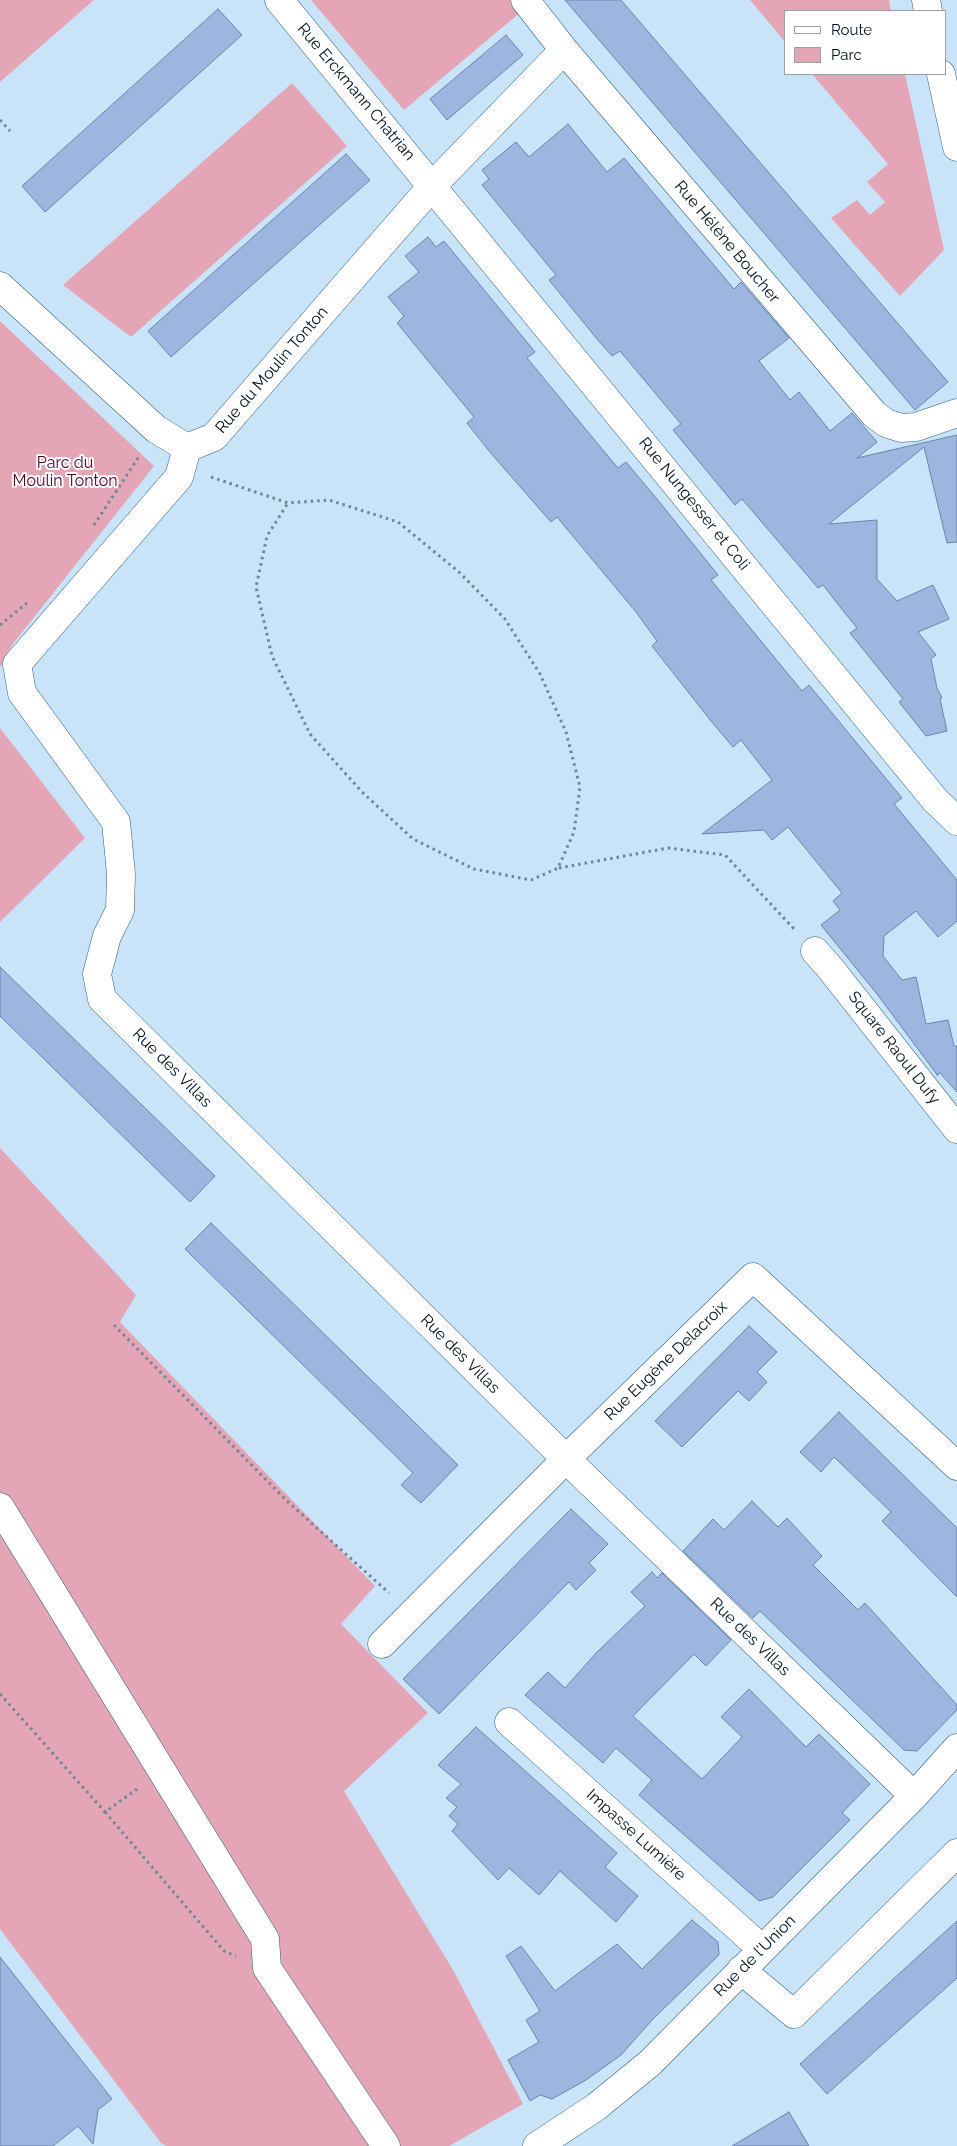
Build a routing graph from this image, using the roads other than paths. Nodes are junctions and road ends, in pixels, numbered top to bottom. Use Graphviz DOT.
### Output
graph roads {
  1 [pos="279,0"];
  2 [pos="525,0"];
  3 [pos="564,50"];
  4 [pos="942,75"];
  5 [pos="957,147"];
  6 [pos="433,185"];
  7 [pos="0,286"];
  8 [pos="957,413"];
  9 [pos="184,457"];
  10 [pos="957,822"];
  11 [pos="823,959"];
  12 [pos="957,1128"];
  13 [pos="566,1459"];
  14 [pos="957,1466"];
  15 [pos="0,1507"];
  16 [pos="382,1644"];
  17 [pos="509,1722"];
  18 [pos="952,1762"];
  19 [pos="914,1796"];
  20 [pos="957,1853"];
  21 [pos="762,1949"];
  22 [pos="741,1970"];
  23 [pos="386,2146"];
  24 [pos="537,2146"];
  1 -- 6 [label="street, Rue Erckmann Chatrian"];
  2 -- 3 [label="street, Rue Hélène Boucher"];
  3 -- 6 [label="street, Rue du Moulin Tonton"];
  3 -- 8 [label="street, Rue Hélène Boucher"];
  4 -- 5 [label="street"];
  6 -- 9 [label="street, Rue du Moulin Tonton"];
  6 -- 10 [label="street, Rue Nungesser et Coli"];
  7 -- 9 [label="street"];
  9 -- 13 [label="street, Rue des Villas"];
  11 -- 12 [label="street, Square Raoul Dufy"];
  13 -- 14 [label="street, Rue Eugène Delacroix"];
  13 -- 16 [label="street, Rue Eugène Delacroix"];
  13 -- 19 [label="street, Rue des Villas"];
  15 -- 23 [label="street"];
  17 -- 21 [label="street, Impasse Lumière"];
  18 -- 19 [label="street, Rue de l'Union"];
  19 -- 21 [label="street, Rue de l'Union"];
  20 -- 22 [label="street"];
  21 -- 22 [label="street, Rue de l'Union"];
  22 -- 24 [label="street, Rue de l'Union"];
}
